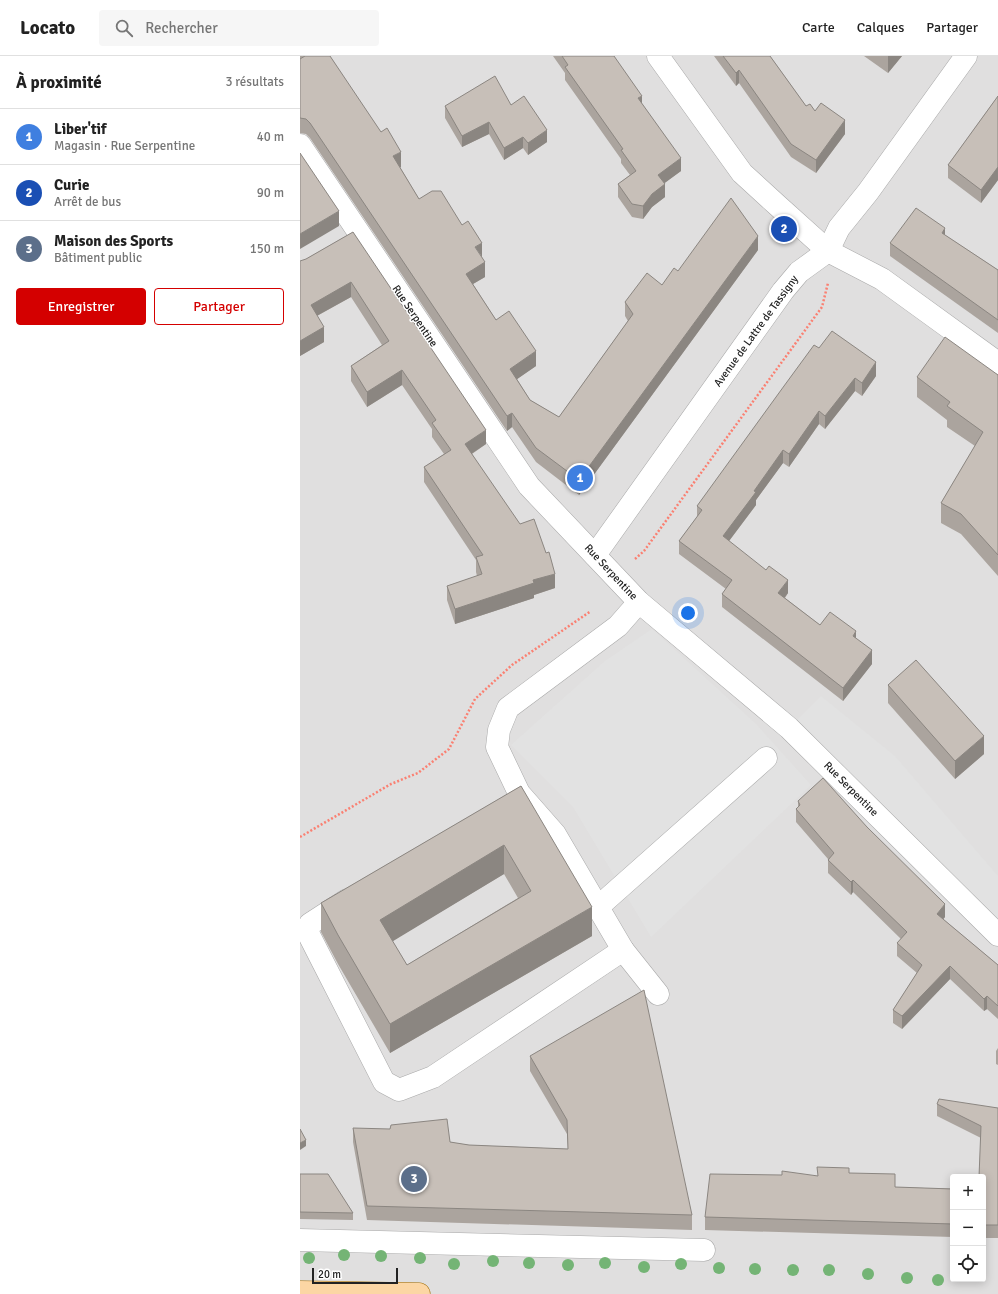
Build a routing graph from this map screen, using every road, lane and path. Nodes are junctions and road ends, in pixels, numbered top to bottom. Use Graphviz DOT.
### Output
graph roads {
  1 [pos="658,56"];
  2 [pos="966,56"];
  3 [pos="300,144"];
  4 [pos="828,251"];
  5 [pos="998,363"];
  6 [pos="595,555"];
  7 [pos="620,581"];
  8 [pos="639,602"];
  9 [pos="766,758"];
  10 [pos="519,793"];
  11 [pos="499,805"];
  12 [pos="300,837"];
  13 [pos="366,888"];
  14 [pos="598,908"];
  15 [pos="998,935"];
  16 [pos="623,950"];
  17 [pos="658,994"];
  18 [pos="300,1240"];
  19 [pos="704,1250"];
  20 [pos="300,1292"];
  21 [pos="419,1294"];
  1 -- 4 [label="street"];
  2 -- 4 [label="street, Avenue de Lattre de Tassigny"];
  3 -- 6 [label="street, Rue Serpentine"];
  4 -- 5 [label="street"];
  4 -- 6 [label="street, Avenue de Lattre de Tassigny"];
  4 -- 7 [label="path"];
  6 -- 7 [label="street, Rue Serpentine"];
  7 -- 8 [label="street, Rue Serpentine"];
  7 -- 12 [label="path"];
  8 -- 10 [label="street"];
  8 -- 15 [label="street, Rue Serpentine"];
  9 -- 14 [label="street"];
  10 -- 11 [label="street"];
  10 -- 14 [label="street"];
  13 -- 16 [label="street"];
  14 -- 16 [label="street"];
  16 -- 17 [label="street"];
  18 -- 19 [label="street"];
  20 -- 21 [label="main road"];
}
